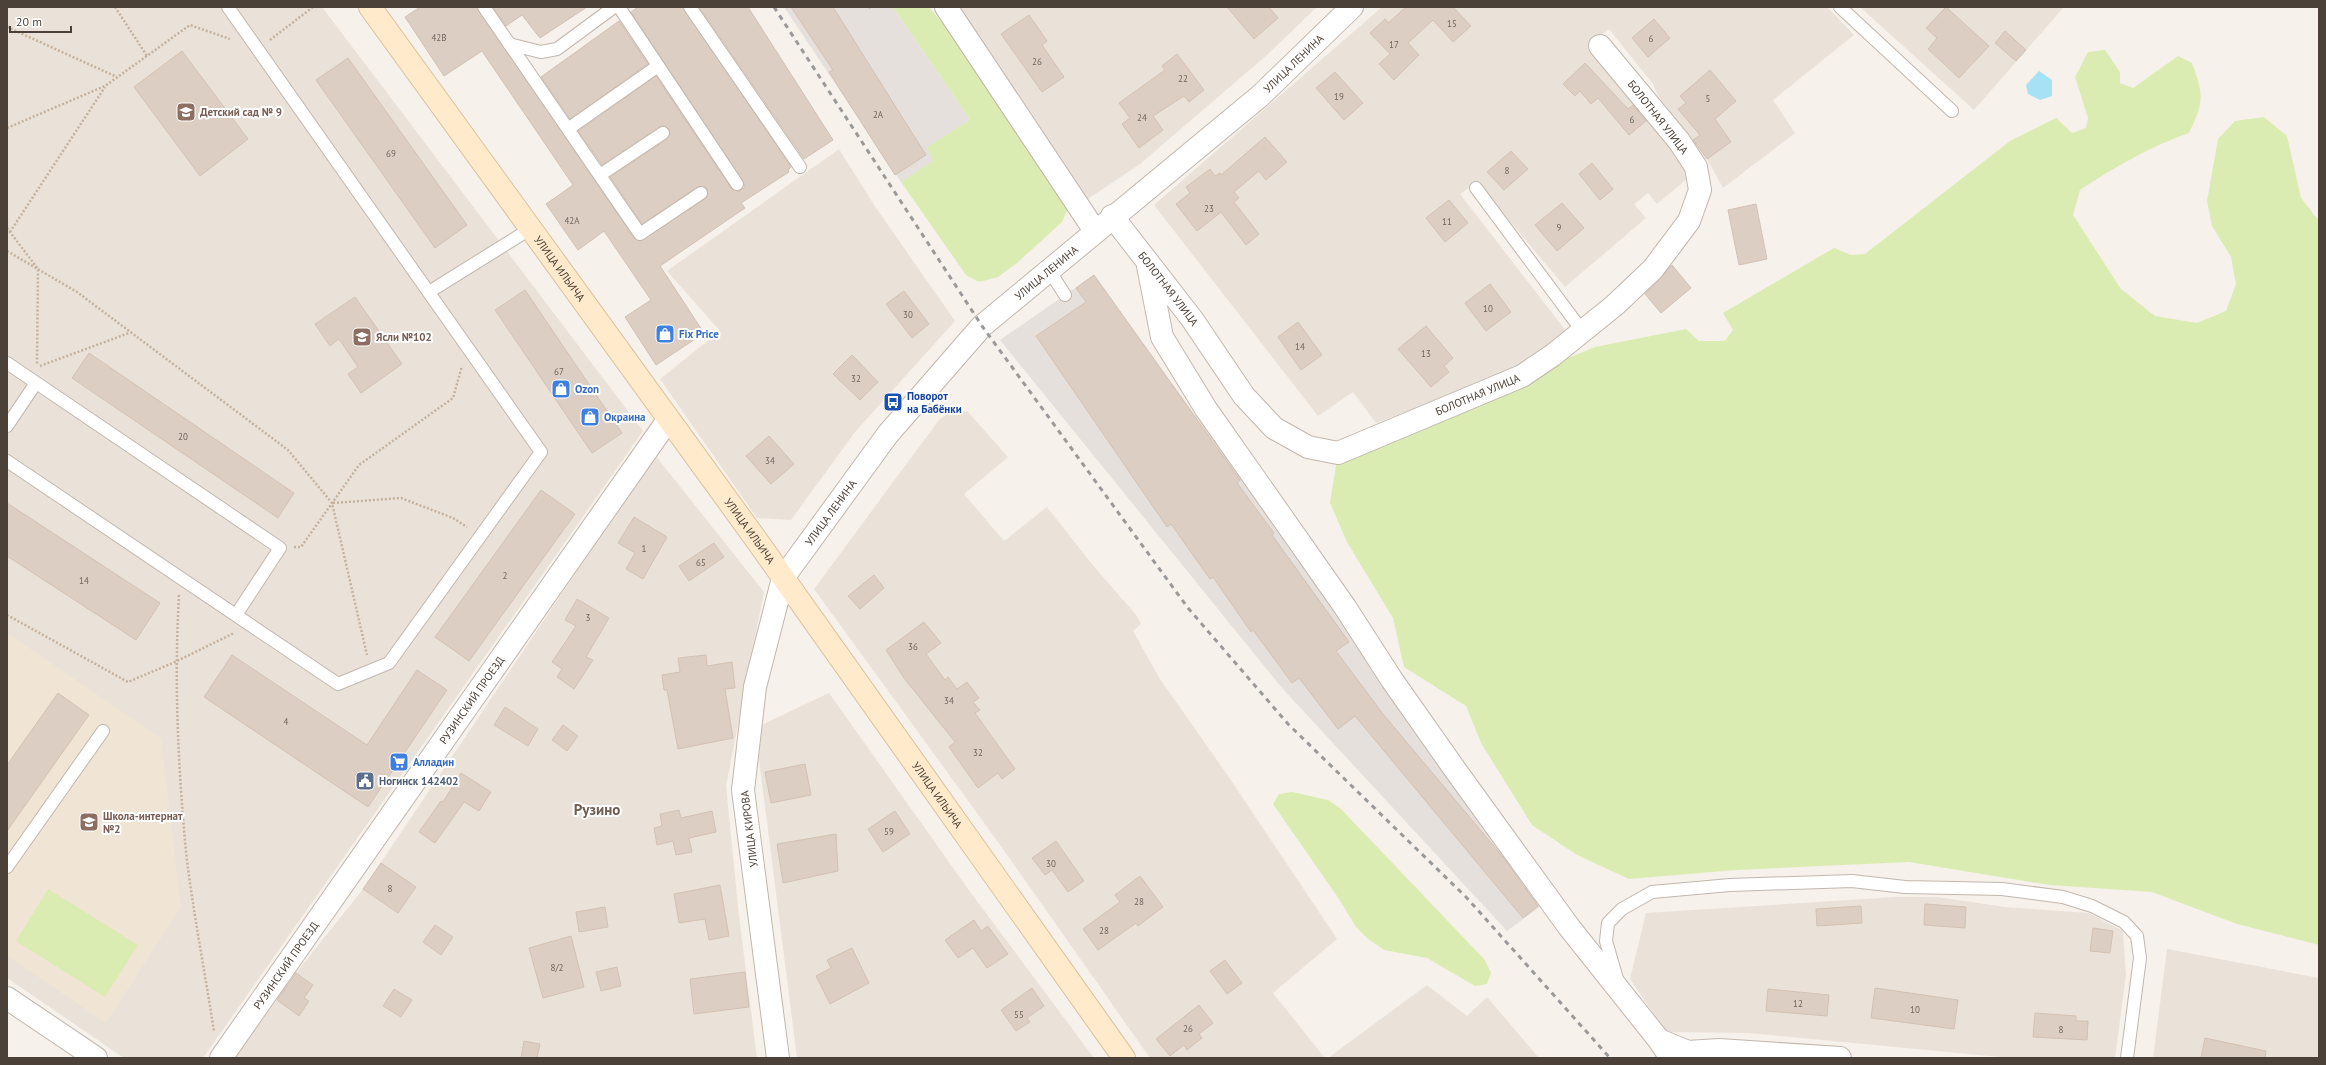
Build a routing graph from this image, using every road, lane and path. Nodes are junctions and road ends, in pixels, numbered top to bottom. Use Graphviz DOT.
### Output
graph roads {
  1 [pos="115,7"];
  2 [pos="228,7"];
  3 [pos="313,7"];
  4 [pos="370,7"];
  5 [pos="484,7"];
  6 [pos="614,7"];
  7 [pos="619,7"];
  8 [pos="690,7"];
  9 [pos="946,7"];
  10 [pos="1352,7"];
  11 [pos="1840,7"];
  12 [pos="7,27"];
  13 [pos="510,44"];
  14 [pos="1600,46"];
  15 [pos="258,49"];
  16 [pos="147,56"];
  17 [pos="658,66"];
  18 [pos="117,78"];
  19 [pos="105,86"];
  20 [pos="1952,111"];
  21 [pos="7,128"];
  22 [pos="568,129"];
  23 [pos="663,133"];
  24 [pos="800,167"];
  25 [pos="600,175"];
  26 [pos="737,184"];
  27 [pos="1476,188"];
  28 [pos="701,193"];
  29 [pos="1112,216"];
  30 [pos="7,228"];
  31 [pos="530,229"];
  32 [pos="1095,231"];
  33 [pos="10,232"];
  34 [pos="7,251"];
  35 [pos="1147,261"];
  36 [pos="38,269"];
  37 [pos="1049,270"];
  38 [pos="429,292"];
  39 [pos="1065,295"];
  40 [pos="130,332"];
  41 [pos="1583,332"];
  42 [pos="467,346"];
  43 [pos="7,363"];
  44 [pos="36,383"];
  45 [pos="668,420"];
  46 [pos="7,426"];
  47 [pos="7,461"];
  48 [pos="332,503"];
  49 [pos="481,536"];
  50 [pos="280,548"];
  51 [pos="180,577"];
  52 [pos="783,578"];
  53 [pos="7,615"];
  54 [pos="236,615"];
  55 [pos="250,625"];
  56 [pos="175,662"];
  57 [pos="370,671"];
  58 [pos="103,731"];
  59 [pos="7,867"];
  60 [pos="1620,992"];
  61 [pos="7,998"];
  62 [pos="214,1037"];
  63 [pos="1659,1040"];
  64 [pos="96,1058"];
  65 [pos="221,1058"];
  66 [pos="778,1058"];
  67 [pos="1124,1058"];
  68 [pos="1670,1058"];
  69 [pos="1840,1058"];
  70 [pos="2127,1058"];
  1 -- 16 [label="path"];
  2 -- 15 [label="lane"];
  3 -- 15 [label="path"];
  4 -- 31 [label="main road, УЛИЦА ИЛЬИЧА"];
  5 -- 13 [label="lane"];
  6 -- 13 [label="lane"];
  7 -- 17 [label="lane"];
  8 -- 24 [label="lane"];
  9 -- 32 [label="street"];
  10 -- 29 [label="street, УЛИЦА ЛЕНИНА"];
  11 -- 20 [label="lane"];
  12 -- 18 [label="path"];
  13 -- 22 [label="lane"];
  14 -- 41 [label="street, БОЛОТНАЯ УЛИЦА"];
  15 -- 16 [label="path"];
  15 -- 38 [label="lane"];
  16 -- 18 [label="path"];
  17 -- 22 [label="lane"];
  17 -- 26 [label="lane"];
  18 -- 19 [label="path"];
  19 -- 21 [label="path"];
  19 -- 33 [label="path"];
  22 -- 25 [label="lane"];
  23 -- 25 [label="lane"];
  25 -- 28 [label="lane"];
  27 -- 41 [label="lane"];
  29 -- 32 [label="street, УЛИЦА ЛЕНИНА"];
  29 -- 35 [label="street, БОЛОТНАЯ УЛИЦА"];
  30 -- 33 [label="path"];
  31 -- 38 [label="lane"];
  31 -- 45 [label="main road, УЛИЦА ИЛЬИЧА"];
  32 -- 37 [label="street, УЛИЦА ЛЕНИНА"];
  33 -- 36 [label="path"];
  34 -- 36 [label="path"];
  35 -- 41 [label="street, БОЛОТНАЯ УЛИЦА"];
  35 -- 60 [label="street"];
  36 -- 40 [label="path"];
  36 -- 40 [label="path"];
  37 -- 39 [label="lane"];
  37 -- 52 [label="street, УЛИЦА ЛЕНИНА"];
  38 -- 42 [label="lane"];
  40 -- 48 [label="path"];
  42 -- 48 [label="path"];
  42 -- 49 [label="lane"];
  43 -- 44 [label="lane"];
  44 -- 46 [label="lane"];
  44 -- 50 [label="lane"];
  45 -- 52 [label="main road, УЛИЦА ИЛЬИЧА"];
  45 -- 65 [label="street, РУЗИНСКИЙ ПРОЕЗД"];
  47 -- 51 [label="lane"];
  48 -- 49 [label="path"];
  48 -- 50 [label="path"];
  48 -- 57 [label="path"];
  49 -- 57 [label="lane"];
  50 -- 54 [label="lane"];
  51 -- 54 [label="lane"];
  51 -- 56 [label="path"];
  52 -- 66 [label="street, УЛИЦА КИРОВА"];
  52 -- 67 [label="main road, УЛИЦА ИЛЬИЧА"];
  53 -- 56 [label="path"];
  54 -- 55 [label="lane"];
  55 -- 56 [label="path"];
  55 -- 57 [label="lane"];
  56 -- 62 [label="path"];
  58 -- 59 [label="lane"];
  60 -- 63 [label="street"];
  60 -- 70 [label="lane"];
  61 -- 64 [label="street"];
  63 -- 68 [label="street"];
  63 -- 69 [label="street"];
}
